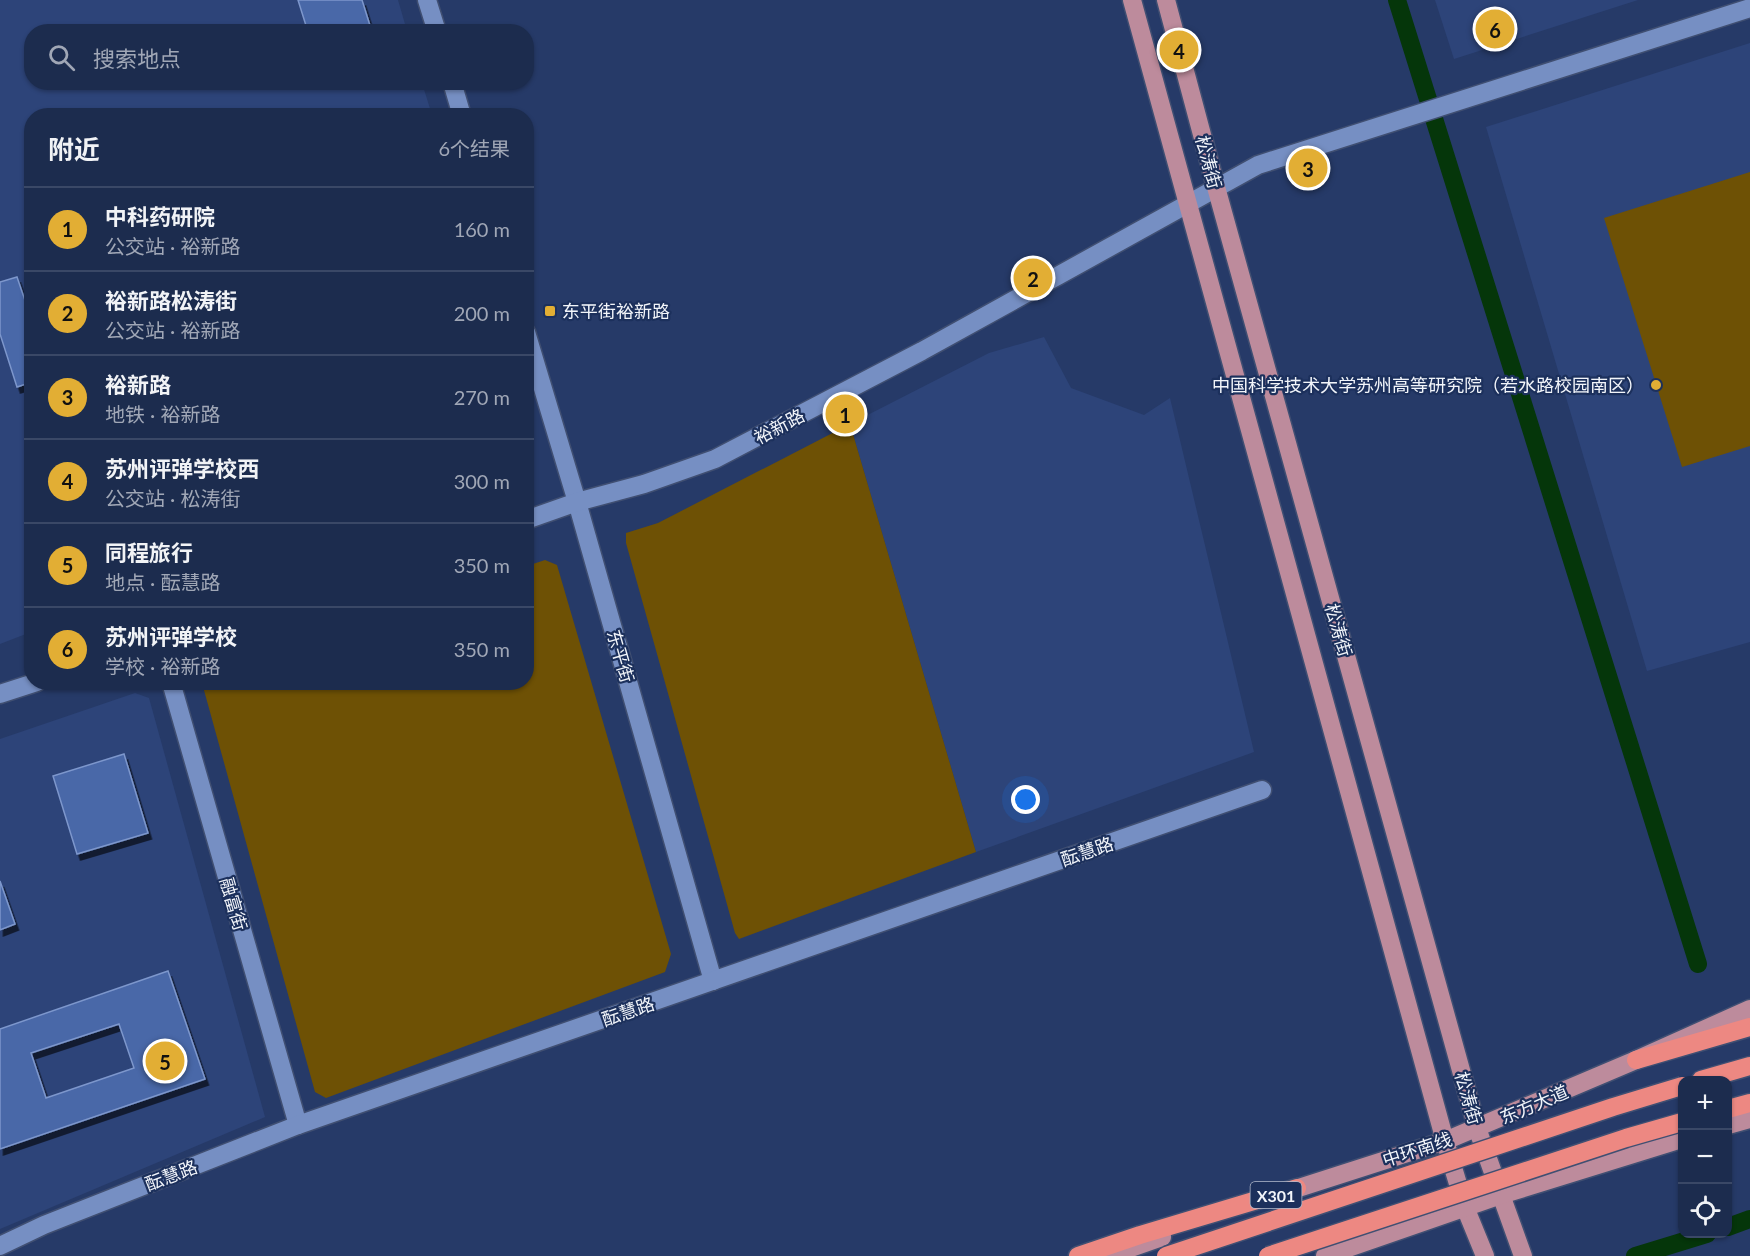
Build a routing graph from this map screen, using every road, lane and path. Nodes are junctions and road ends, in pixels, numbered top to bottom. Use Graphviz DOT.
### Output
graph roads {
  1 [pos="427,0"];
  2 [pos="1132,0"];
  3 [pos="1166,0"];
  4 [pos="1750,8"];
  5 [pos="434,24"];
  6 [pos="454,90"];
  7 [pos="460,108"];
  8 [pos="1216,188"];
  9 [pos="1188,204"];
  10 [pos="534,358"];
  11 [pos="578,502"];
  12 [pos="534,517"];
  13 [pos="24,686"];
  14 [pos="173,690"];
  15 [pos="0,694"];
  16 [pos="1262,790"];
  17 [pos="712,981"];
  18 [pos="1750,1009"];
  19 [pos="1750,1027"];
  20 [pos="1636,1060"];
  21 [pos="1750,1066"];
  22 [pos="1715,1076"];
  23 [pos="1678,1088"];
  24 [pos="1750,1102"];
  25 [pos="1732,1108"];
  26 [pos="1750,1119"];
  27 [pos="1678,1123"];
  28 [pos="1732,1124"];
  29 [pos="298,1125"];
  30 [pos="1477,1128"];
  31 [pos="1445,1141"];
  32 [pos="1678,1141"];
  33 [pos="1297,1188"];
  34 [pos="1501,1195"];
  35 [pos="1465,1207"];
  36 [pos="0,1246"];
  37 [pos="1522,1253"];
  38 [pos="1078,1256"];
  39 [pos="1108,1256"];
  40 [pos="1166,1256"];
  41 [pos="1268,1256"];
  42 [pos="1325,1256"];
  43 [pos="1485,1256"];
  1 -- 5 [label="street"];
  2 -- 9 [label="main road, 松涛街"];
  3 -- 8 [label="main road, 松涛街"];
  4 -- 8 [label="street, 裕新路"];
  6 -- 7 [label="street"];
  8 -- 9 [label="street, 裕新路"];
  8 -- 30 [label="main road, 松涛街"];
  9 -- 11 [label="street, 裕新路"];
  9 -- 31 [label="main road, 松涛街"];
  10 -- 11 [label="street, 东平街"];
  11 -- 12 [label="street, 裕新路"];
  11 -- 17 [label="street, 东平街"];
  13 -- 15 [label="street"];
  14 -- 29 [label="street, 融富街"];
  16 -- 17 [label="street, 酝慧路"];
  17 -- 29 [label="street, 酝慧路"];
  18 -- 20 [label="main road, 东方大道 / X301"];
  19 -- 20 [label="highway"];
  20 -- 30 [label="main road, 东方大道 / X301"];
  21 -- 22 [label="highway"];
  23 -- 40 [label="highway, 中环南线, bridge"];
  24 -- 25 [label="highway"];
  26 -- 28 [label="main road"];
  27 -- 41 [label="highway, bridge"];
  29 -- 36 [label="street, 酝慧路"];
  30 -- 31 [label="main road, 东方大道 / X301"];
  30 -- 34 [label="main road, 松涛街"];
  31 -- 33 [label="main road, 东方大道 / X301"];
  31 -- 35 [label="main road, 松涛街"];
  32 -- 34 [label="main road"];
  33 -- 38 [label="highway"];
  33 -- 39 [label="main road, 东方大道 / X301"];
  34 -- 35 [label="main road"];
  34 -- 37 [label="main road, 松涛街"];
  35 -- 42 [label="main road"];
  35 -- 43 [label="main road, 松涛街"];
}
